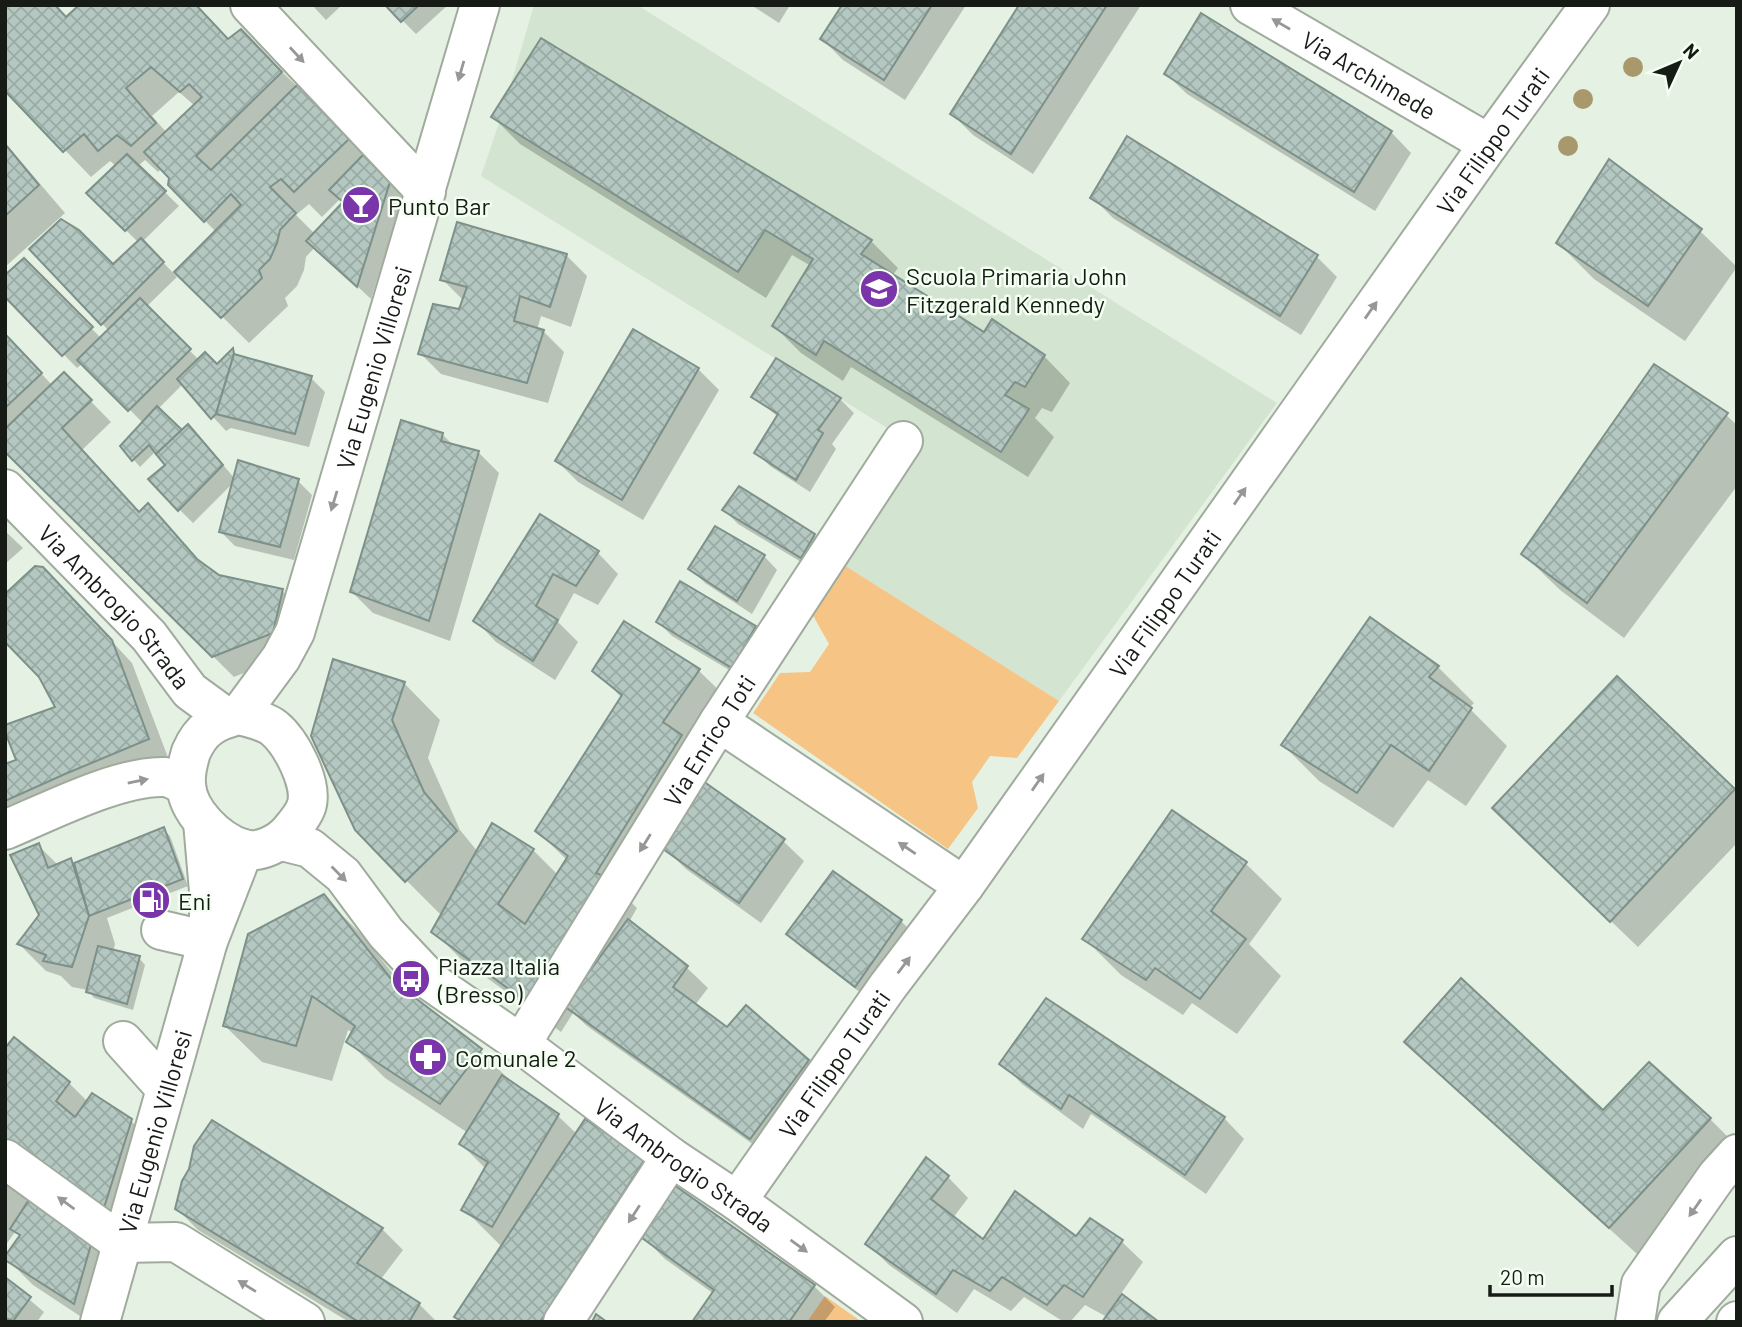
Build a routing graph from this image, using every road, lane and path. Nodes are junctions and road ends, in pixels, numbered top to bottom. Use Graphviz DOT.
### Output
graph roads {
  1 [pos="250,5"];
  2 [pos="480,5"];
  3 [pos="1250,5"];
  4 [pos="1590,5"];
  5 [pos="1489,144"];
  6 [pos="426,192"];
  7 [pos="903,441"];
  8 [pos="5,489"];
  9 [pos="233,717"];
  10 [pos="719,722"];
  11 [pos="185,785"];
  12 [pos="203,822"];
  13 [pos="5,830"];
  14 [pos="282,841"];
  15 [pos="244,849"];
  16 [pos="964,886"];
  17 [pos="161,930"];
  18 [pos="208,941"];
  19 [pos="123,1041"];
  20 [pos="521,1044"];
  21 [pos="166,1088"];
  22 [pos="1737,1154"];
  23 [pos="671,1157"];
  24 [pos="5,1158"];
  25 [pos="737,1201"];
  26 [pos="121,1243"];
  27 [pos="1737,1256"];
  28 [pos="100,1322"];
  29 [pos="305,1322"];
  30 [pos="563,1322"];
  31 [pos="904,1322"];
  32 [pos="1635,1322"];
  33 [pos="1678,1322"];
  1 -- 6 [label="street, one-way"];
  2 -- 6 [label="street, Via Eugenio Villoresi, one-way"];
  5 -- 3 [label="street, Via Archimede, one-way"];
  4 -- 5 [label="street, Via Filippo Turati"];
  16 -- 5 [label="street, Via Filippo Turati, one-way"];
  6 -- 9 [label="street, Via Eugenio Villoresi, one-way"];
  7 -- 10 [label="street, Via Enrico Toti"];
  8 -- 9 [label="street, Via Ambrogio Strada"];
  9 -- 11 [label="street"];
  9 -- 14 [label="street"];
  16 -- 10 [label="street, one-way"];
  10 -- 20 [label="street, Via Enrico Toti, one-way"];
  11 -- 12 [label="street"];
  13 -- 11 [label="street, one-way"];
  12 -- 15 [label="street"];
  12 -- 18 [label="street, Via Eugenio Villoresi"];
  14 -- 15 [label="street"];
  14 -- 20 [label="street, Via Ambrogio Strada, one-way"];
  15 -- 18 [label="street, Via Eugenio Villoresi"];
  25 -- 16 [label="street, Via Filippo Turati, one-way"];
  17 -- 18 [label="street"];
  18 -- 21 [label="street, Via Eugenio Villoresi"];
  19 -- 21 [label="street"];
  20 -- 23 [label="street, Via Ambrogio Strada"];
  21 -- 26 [label="street, Via Eugenio Villoresi"];
  22 -- 32 [label="street, one-way"];
  23 -- 25 [label="street, Via Ambrogio Strada"];
  23 -- 30 [label="street, one-way"];
  26 -- 24 [label="street, one-way"];
  25 -- 31 [label="street, Via Ambrogio Strada, one-way"];
  26 -- 28 [label="street, Via Eugenio Villoresi"];
  29 -- 26 [label="street, one-way"];
  27 -- 33 [label="street"];
}
